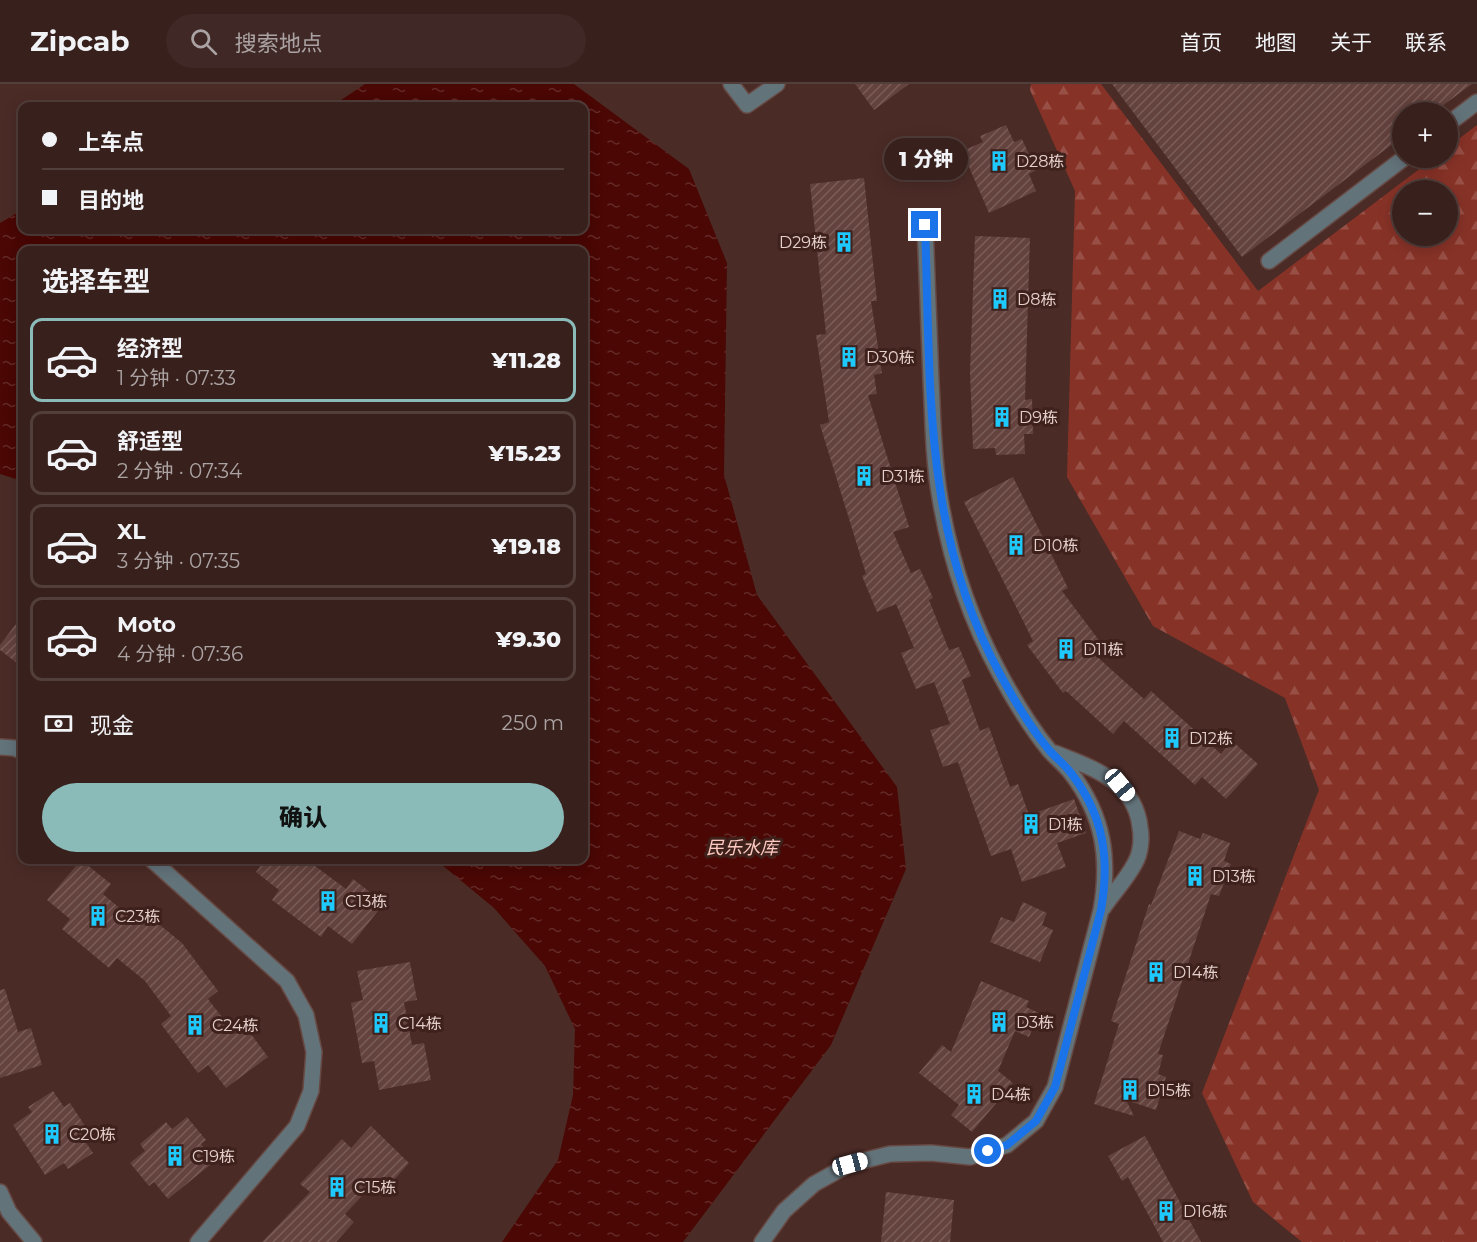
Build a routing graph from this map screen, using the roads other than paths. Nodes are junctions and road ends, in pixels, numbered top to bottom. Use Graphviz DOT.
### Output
graph roads {
  1 [pos="731,84"];
  2 [pos="777,84"];
  3 [pos="1477,102"];
  4 [pos="1458,116"];
  5 [pos="1392,167"];
  6 [pos="925,225"];
  7 [pos="1269,261"];
  8 [pos="0,747"];
  9 [pos="18,750"];
  10 [pos="1049,751"];
  11 [pos="156,864"];
  12 [pos="1101,910"];
  13 [pos="0,1192"];
  14 [pos="34,1242"];
  15 [pos="198,1242"];
  16 [pos="762,1242"];
  1 -- 2 [label="lane"];
  3 -- 4 [label="lane"];
  5 -- 7 [label="lane"];
  6 -- 10 [label="lane"];
  8 -- 9 [label="lane"];
  10 -- 12 [label="lane"];
  10 -- 12 [label="lane"];
  11 -- 15 [label="lane"];
  12 -- 16 [label="lane"];
  13 -- 14 [label="lane"];
}
